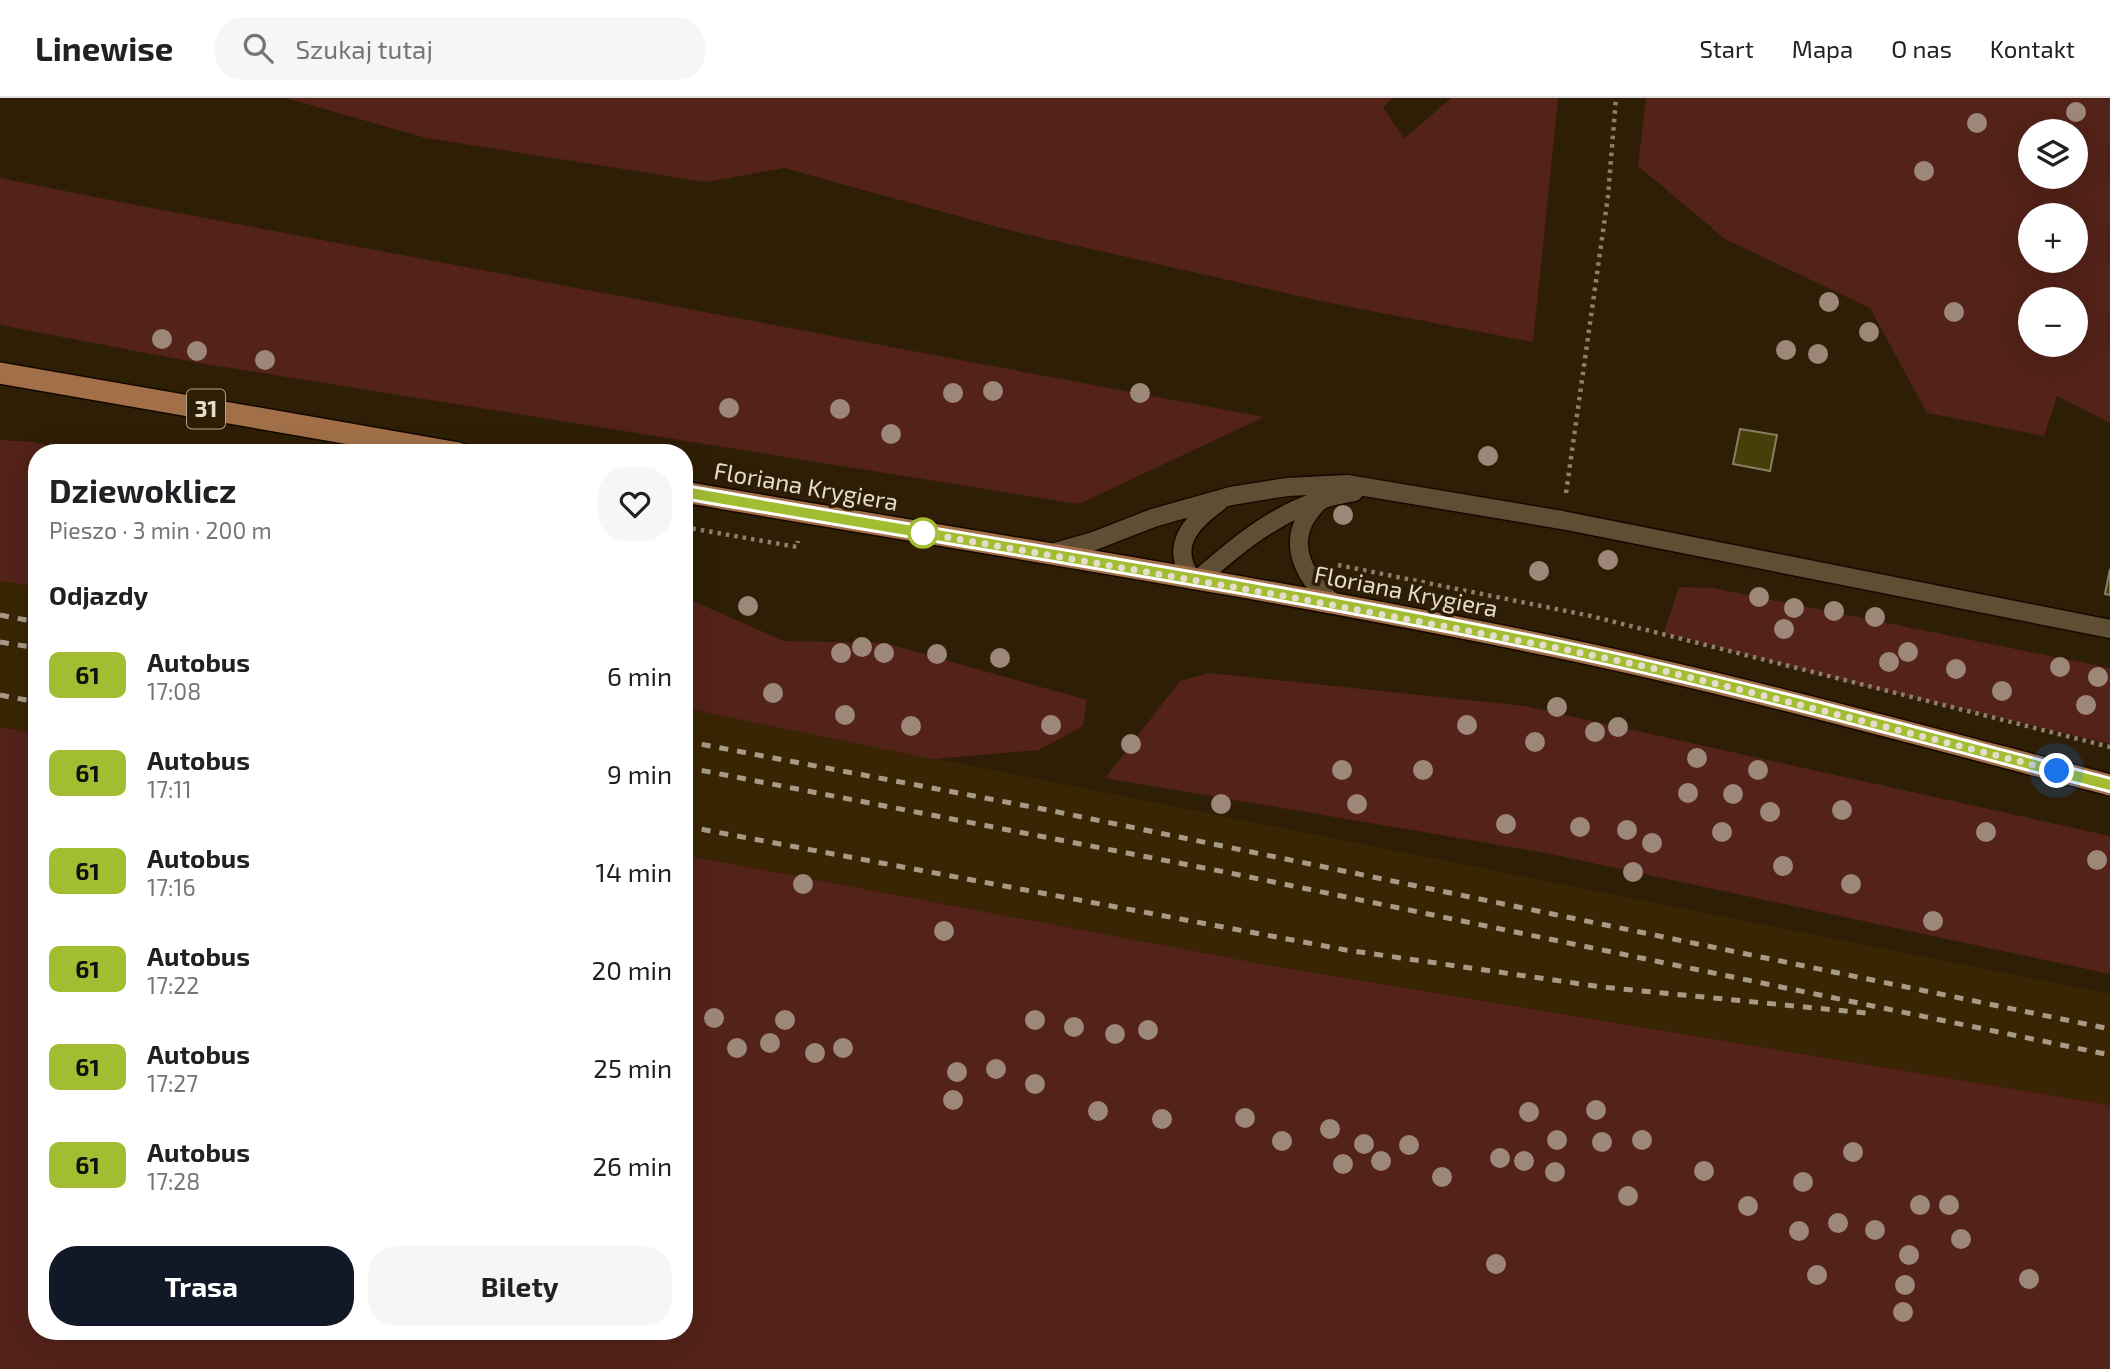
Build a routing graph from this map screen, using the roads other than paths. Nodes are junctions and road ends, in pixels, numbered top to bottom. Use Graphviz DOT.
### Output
graph roads {
  1 [pos="0,373"];
  2 [pos="408,444"];
  3 [pos="1386,490"];
  4 [pos="693,494"];
  5 [pos="1231,496"];
  6 [pos="1324,498"];
  7 [pos="1048,554"];
  8 [pos="1195,580"];
  9 [pos="1336,605"];
  10 [pos="2110,629"];
  11 [pos="2110,785"];
  1 -- 2 [label="main road, 31"];
  3 -- 5 [label="lane"];
  3 -- 6 [label="lane"];
  3 -- 10 [label="lane"];
  4 -- 7 [label="main road, Floriana Krygiera"];
  5 -- 7 [label="lane"];
  5 -- 8 [label="lane"];
  6 -- 8 [label="lane"];
  6 -- 9 [label="lane"];
  7 -- 8 [label="main road, Floriana Krygiera"];
  8 -- 9 [label="main road, Floriana Krygiera"];
  9 -- 11 [label="main road, Floriana Krygiera"];
}
